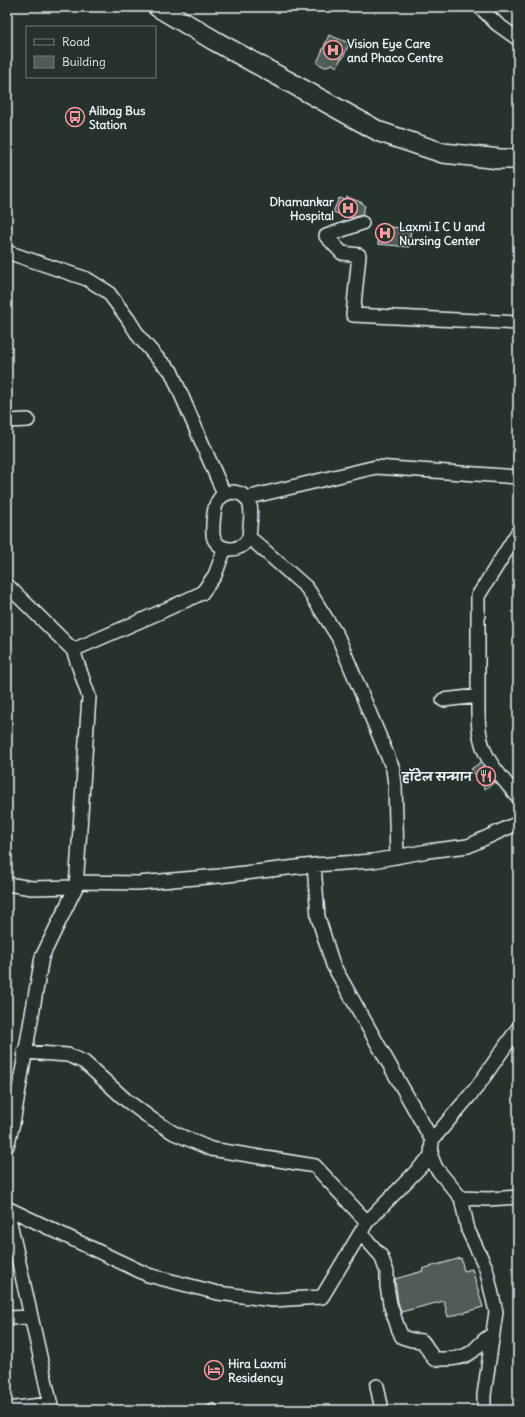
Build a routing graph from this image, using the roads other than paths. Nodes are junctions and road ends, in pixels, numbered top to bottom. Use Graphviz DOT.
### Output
graph roads {
  1 [pos="158,7"];
  2 [pos="480,7"];
  3 [pos="518,38"];
  4 [pos="518,159"];
  5 [pos="362,223"];
  6 [pos="7,252"];
  7 [pos="518,323"];
  8 [pos="7,420"];
  9 [pos="28,420"];
  10 [pos="518,477"];
  11 [pos="224,494"];
  12 [pos="246,498"];
  13 [pos="518,532"];
  14 [pos="249,537"];
  15 [pos="225,548"];
  16 [pos="7,585"];
  17 [pos="73,650"];
  18 [pos="478,696"];
  19 [pos="443,700"];
  20 [pos="518,798"];
  21 [pos="518,823"];
  22 [pos="397,857"];
  23 [pos="314,865"];
  24 [pos="7,884"];
  25 [pos="77,884"];
  26 [pos="518,1028"];
  27 [pos="24,1052"];
  28 [pos="9,1126"];
  29 [pos="432,1140"];
  30 [pos="7,1146"];
  31 [pos="431,1156"];
  32 [pos="518,1196"];
  33 [pos="461,1198"];
  34 [pos="7,1208"];
  35 [pos="367,1222"];
  36 [pos="359,1234"];
  37 [pos="30,1317"];
  38 [pos="7,1318"];
  39 [pos="492,1335"];
  40 [pos="377,1386"];
  41 [pos="51,1407"];
  42 [pos="12,1409"];
  43 [pos="382,1410"];
  44 [pos="484,1410"];
  1 -- 4 [label="street"];
  2 -- 3 [label="street"];
  5 -- 7 [label="street"];
  6 -- 11 [label="street"];
  8 -- 9 [label="street"];
  10 -- 12 [label="street"];
  11 -- 12 [label="street"];
  11 -- 15 [label="street"];
  12 -- 14 [label="street"];
  13 -- 18 [label="street"];
  14 -- 15 [label="street"];
  14 -- 22 [label="street"];
  15 -- 17 [label="street"];
  16 -- 17 [label="street"];
  17 -- 25 [label="street"];
  18 -- 19 [label="street"];
  18 -- 20 [label="street"];
  21 -- 22 [label="street"];
  22 -- 23 [label="street"];
  23 -- 25 [label="street"];
  23 -- 29 [label="street"];
  24 -- 25 [label="street"];
  25 -- 27 [label="street"];
  26 -- 29 [label="street"];
  27 -- 28 [label="street"];
  27 -- 35 [label="street"];
  28 -- 30 [label="street"];
  29 -- 31 [label="street"];
  31 -- 33 [label="street"];
  31 -- 35 [label="street"];
  32 -- 33 [label="street"];
  33 -- 39 [label="street"];
  34 -- 36 [label="street"];
  34 -- 37 [label="street"];
  35 -- 36 [label="street"];
  36 -- 39 [label="street"];
  37 -- 38 [label="street"];
  37 -- 41 [label="street"];
  39 -- 44 [label="street"];
  40 -- 43 [label="street"];
  41 -- 42 [label="street"];
}
